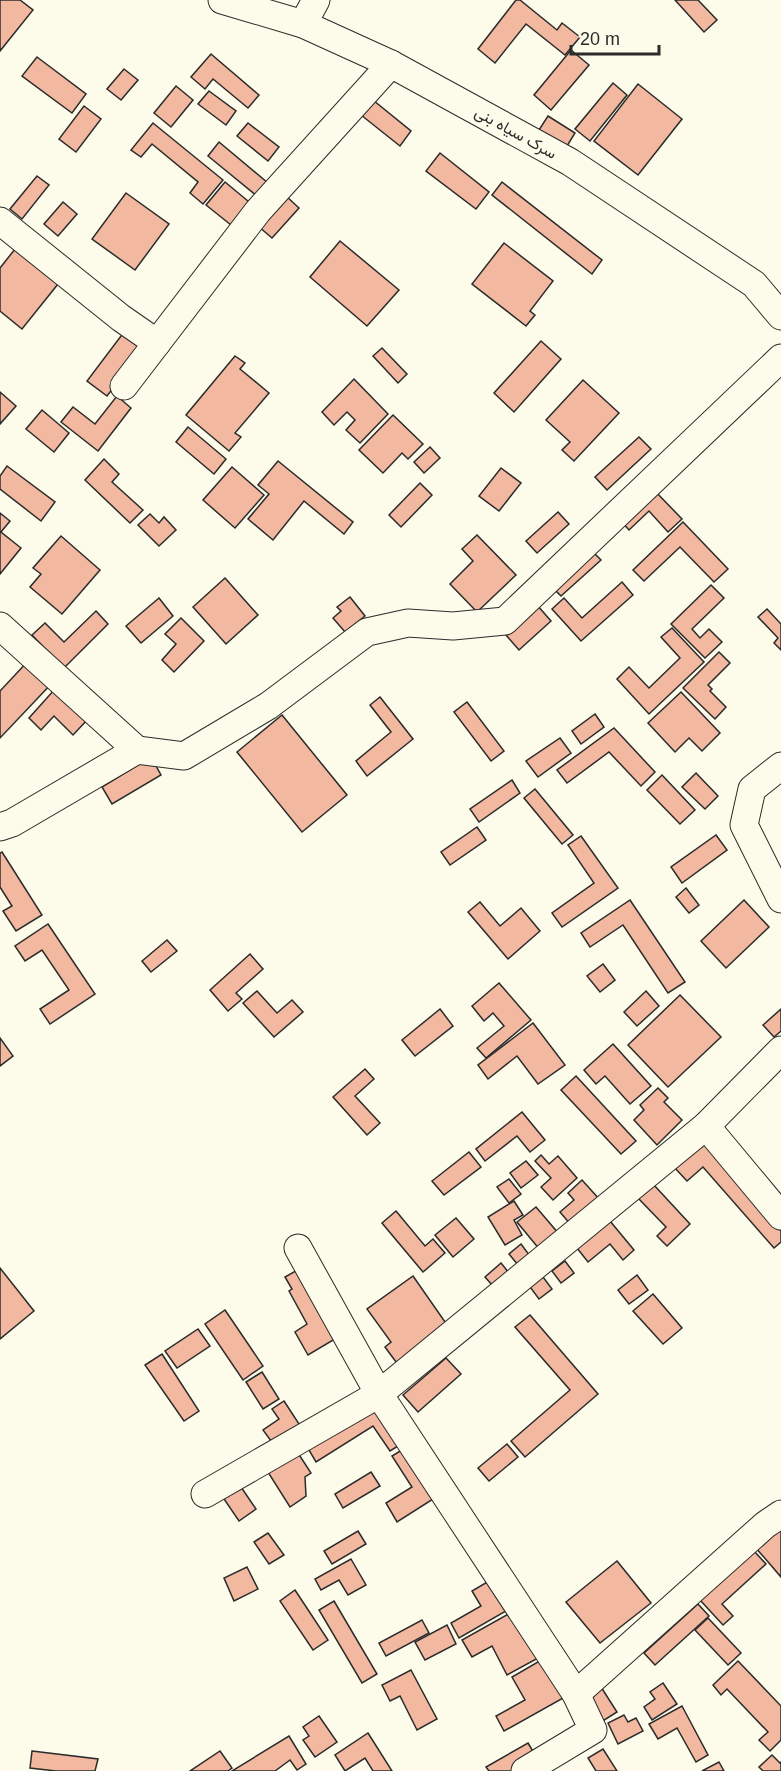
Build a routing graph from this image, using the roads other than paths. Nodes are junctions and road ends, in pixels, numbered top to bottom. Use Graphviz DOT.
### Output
graph roads {
  1 [pos="222,0"];
  2 [pos="316,0"];
  3 [pos="303,24"];
  4 [pos="391,64"];
  5 [pos="0,220"];
  6 [pos="781,316"];
  7 [pos="157,343"];
  8 [pos="781,358"];
  9 [pos="124,386"];
  10 [pos="0,626"];
  11 [pos="137,750"];
  12 [pos="781,766"];
  13 [pos="0,827"];
  14 [pos="781,899"];
  15 [pos="781,1050"];
  16 [pos="706,1126"];
  17 [pos="781,1216"];
  18 [pos="298,1248"];
  19 [pos="379,1394"];
  20 [pos="205,1494"];
  21 [pos="781,1514"];
  22 [pos="576,1694"];
  23 [pos="525,1771"];
  1 -- 3 [label="street, سرک سیاه بنی"];
  2 -- 3 [label="street"];
  3 -- 4 [label="street, سرک سیاه بنی"];
  4 -- 6 [label="street, سرک سیاه بنی"];
  4 -- 7 [label="street"];
  5 -- 7 [label="street"];
  7 -- 9 [label="street"];
  8 -- 11 [label="street"];
  10 -- 11 [label="street"];
  11 -- 13 [label="street"];
  12 -- 14 [label="street"];
  15 -- 16 [label="street"];
  16 -- 17 [label="street"];
  16 -- 19 [label="street"];
  18 -- 19 [label="street"];
  19 -- 20 [label="street"];
  19 -- 22 [label="street"];
  21 -- 22 [label="street"];
  22 -- 23 [label="street"];
}
